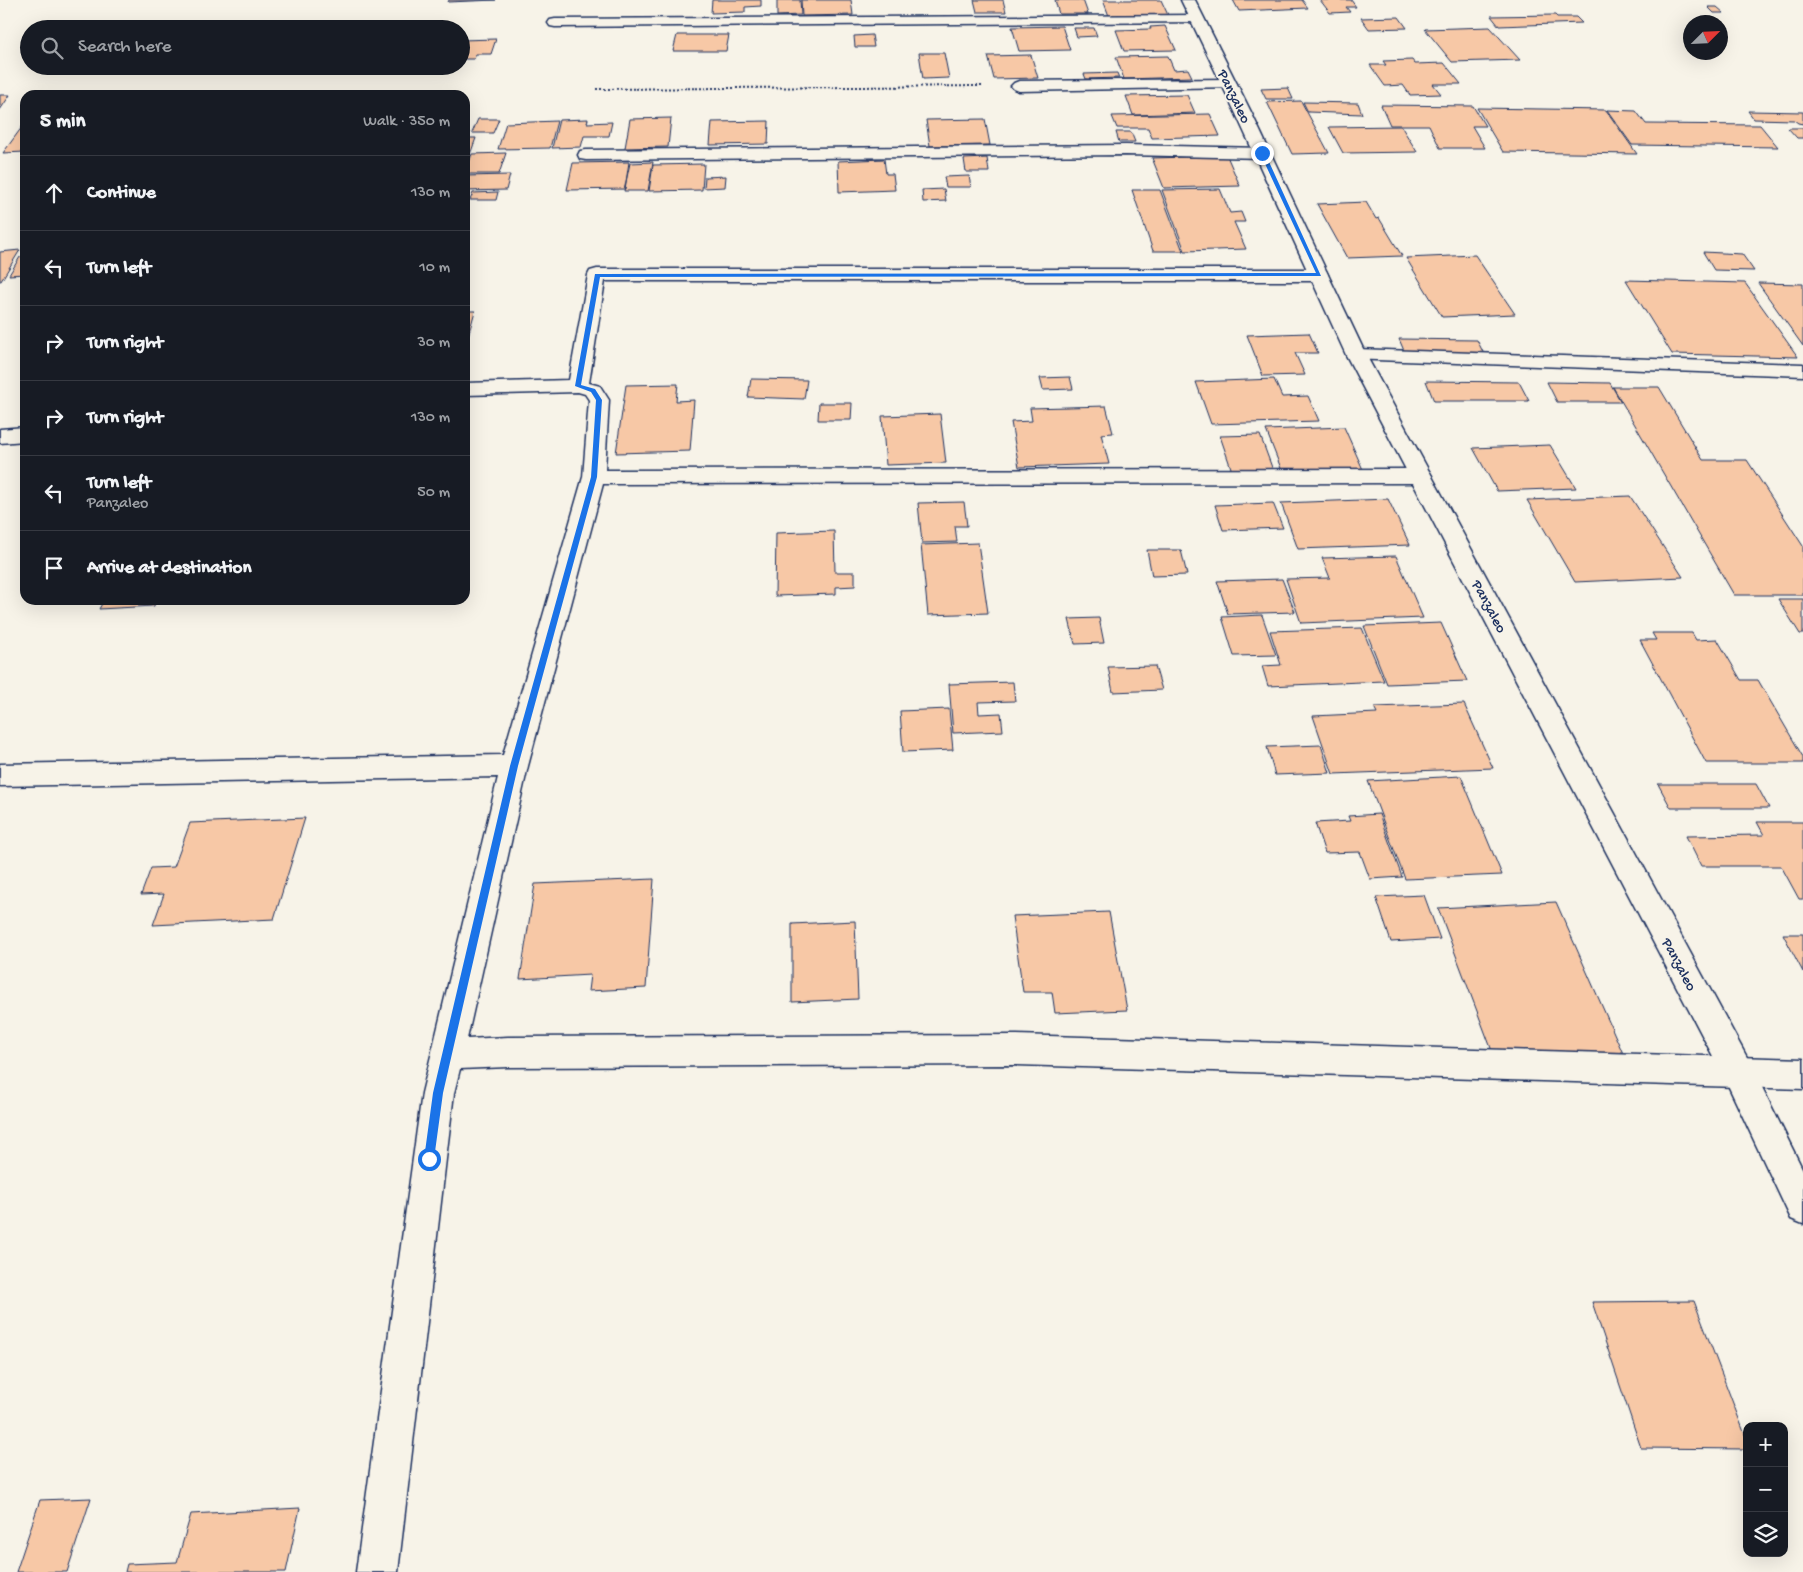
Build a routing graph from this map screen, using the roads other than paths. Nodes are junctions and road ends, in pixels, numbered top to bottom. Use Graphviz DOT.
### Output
graph roads {
  1 [pos="1193,9"];
  2 [pos="555,23"];
  3 [pos="1230,84"];
  4 [pos="1019,86"];
  5 [pos="1262,153"];
  6 [pos="586,155"];
  7 [pos="1319,275"];
  8 [pos="1356,355"];
  9 [pos="1803,370"];
  10 [pos="578,386"];
  11 [pos="470,390"];
  12 [pos="20,434"];
  13 [pos="0,436"];
  14 [pos="1421,476"];
  15 [pos="594,477"];
  16 [pos="514,766"];
  17 [pos="0,775"];
  18 [pos="447,1055"];
  19 [pos="1738,1072"];
  20 [pos="1803,1074"];
  21 [pos="1803,1207"];
  22 [pos="377,1572"];
  1 -- 2 [label="street"];
  1 -- 3 [label="street, Panzaleo"];
  3 -- 4 [label="street"];
  3 -- 5 [label="street, Panzaleo"];
  5 -- 6 [label="street"];
  5 -- 7 [label="street, Panzaleo"];
  7 -- 8 [label="street, Panzaleo"];
  7 -- 10 [label="street"];
  8 -- 9 [label="street"];
  8 -- 14 [label="street, Panzaleo"];
  10 -- 11 [label="street"];
  10 -- 15 [label="street"];
  12 -- 13 [label="street"];
  14 -- 15 [label="street"];
  14 -- 19 [label="street, Panzaleo"];
  15 -- 16 [label="street"];
  16 -- 17 [label="street"];
  16 -- 18 [label="street"];
  18 -- 19 [label="street"];
  18 -- 22 [label="street"];
  19 -- 20 [label="street"];
  19 -- 21 [label="street, Panzaleo"];
}
